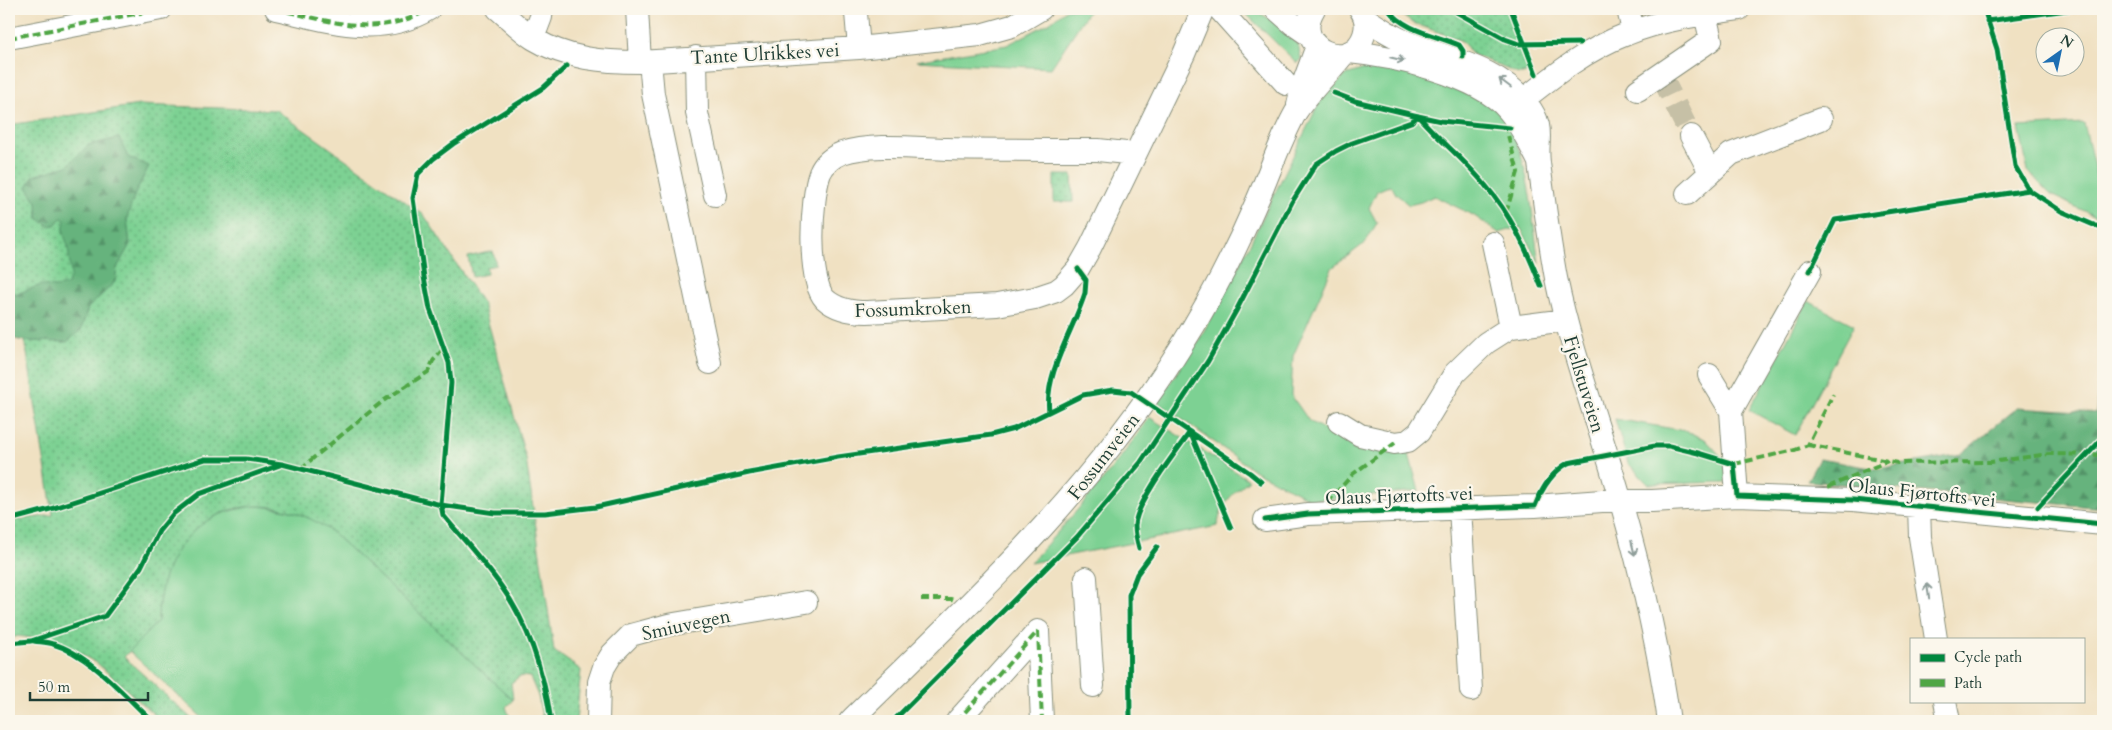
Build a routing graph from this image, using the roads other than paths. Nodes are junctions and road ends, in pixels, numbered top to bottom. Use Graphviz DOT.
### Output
graph roads {
  1 [pos="161,9"];
  2 [pos="276,9"];
  3 [pos="429,9"];
  4 [pos="498,9"];
  5 [pos="542,9"];
  6 [pos="638,9"];
  7 [pos="853,9"];
  8 [pos="1041,9"];
  9 [pos="1203,9"];
  10 [pos="1218,9"];
  11 [pos="1276,9"];
  12 [pos="1314,9"];
  13 [pos="1628,9"];
  14 [pos="1739,9"];
  15 [pos="1362,12"];
  16 [pos="1705,14"];
  17 [pos="1633,31"];
  18 [pos="9,38"];
  19 [pos="533,38"];
  20 [pos="1313,40"];
  21 [pos="858,48"];
  22 [pos="1346,53"];
  23 [pos="696,57"];
  24 [pos="645,62"];
  25 [pos="1286,84"];
  26 [pos="1638,90"];
  27 [pos="1516,105"];
  28 [pos="1297,111"];
  29 [pos="1821,119"];
  30 [pos="1691,136"];
  31 [pos="1134,155"];
  32 [pos="1710,172"];
  33 [pos="1687,194"];
  34 [pos="715,195"];
  35 [pos="1493,243"];
  36 [pos="1810,271"];
  37 [pos="1566,320"];
  38 [pos="1511,327"];
  39 [pos="710,363"];
  40 [pos="1709,375"];
  41 [pos="1731,411"];
  42 [pos="1339,422"];
  43 [pos="1737,496"];
  44 [pos="1621,500"];
  45 [pos="1919,507"];
  46 [pos="1460,508"];
  47 [pos="1265,520"];
  48 [pos="2103,524"];
  49 [pos="1086,578"];
  50 [pos="806,602"];
  51 [pos="1936,638"];
  52 [pos="1093,686"];
  53 [pos="1471,690"];
  54 [pos="1945,702"];
  55 [pos="598,721"];
  56 [pos="850,721"];
  57 [pos="957,721"];
  58 [pos="1042,721"];
  59 [pos="1668,721"];
  60 [pos="1948,721"];
  1 -- 18 [label="street"];
  2 -- 3 [label="street"];
  4 -- 19 [label="street, Tante Ulrikkes vei"];
  5 -- 19 [label="street"];
  6 -- 24 [label="street"];
  7 -- 21 [label="street"];
  8 -- 21 [label="street, Tante Ulrikkes vei"];
  9 -- 31 [label="street, Fossumkroken"];
  10 -- 25 [label="street"];
  11 -- 20 [label="street"];
  12 -- 20 [label="street, Fossumveien"];
  13 -- 17 [label="street"];
  14 -- 16 [label="street"];
  15 -- 22 [label="street, Fossumveien"];
  27 -- 15 [label="street, Fjellstuveien, one-way"];
  16 -- 17 [label="street"];
  16 -- 26 [label="street"];
  17 -- 27 [label="street"];
  19 -- 24 [label="street, Tante Ulrikkes vei"];
  20 -- 22 [label="street"];
  20 -- 28 [label="street, Fossumveien"];
  21 -- 23 [label="street, Tante Ulrikkes vei"];
  22 -- 27 [label="street, Fjellstuveien, one-way"];
  22 -- 28 [label="street, Fossumveien"];
  23 -- 24 [label="street, Tante Ulrikkes vei"];
  23 -- 34 [label="street"];
  24 -- 39 [label="street"];
  27 -- 37 [label="street, Fjellstuveien"];
  28 -- 56 [label="street, Fossumveien"];
  29 -- 32 [label="street"];
  30 -- 32 [label="street"];
  31 -- 31 [label="street, Fossumkroken"];
  32 -- 33 [label="street"];
  35 -- 38 [label="street"];
  36 -- 41 [label="street"];
  37 -- 38 [label="street"];
  37 -- 44 [label="street, Fjellstuveien"];
  38 -- 42 [label="street"];
  40 -- 41 [label="street"];
  41 -- 43 [label="street"];
  43 -- 44 [label="street, Olaus Fjørtofts vei"];
  43 -- 45 [label="street, Olaus Fjørtofts vei"];
  44 -- 46 [label="street, Olaus Fjørtofts vei"];
  44 -- 59 [label="street, Fjellstuveien, one-way"];
  45 -- 48 [label="street, Olaus Fjørtofts vei"];
  51 -- 45 [label="street, one-way"];
  46 -- 47 [label="street, Olaus Fjørtofts vei"];
  46 -- 53 [label="street"];
  49 -- 52 [label="street"];
  50 -- 55 [label="street, Smiuvegen"];
  54 -- 60 [label="street"];
  57 -- 58 [label="street"];
}
